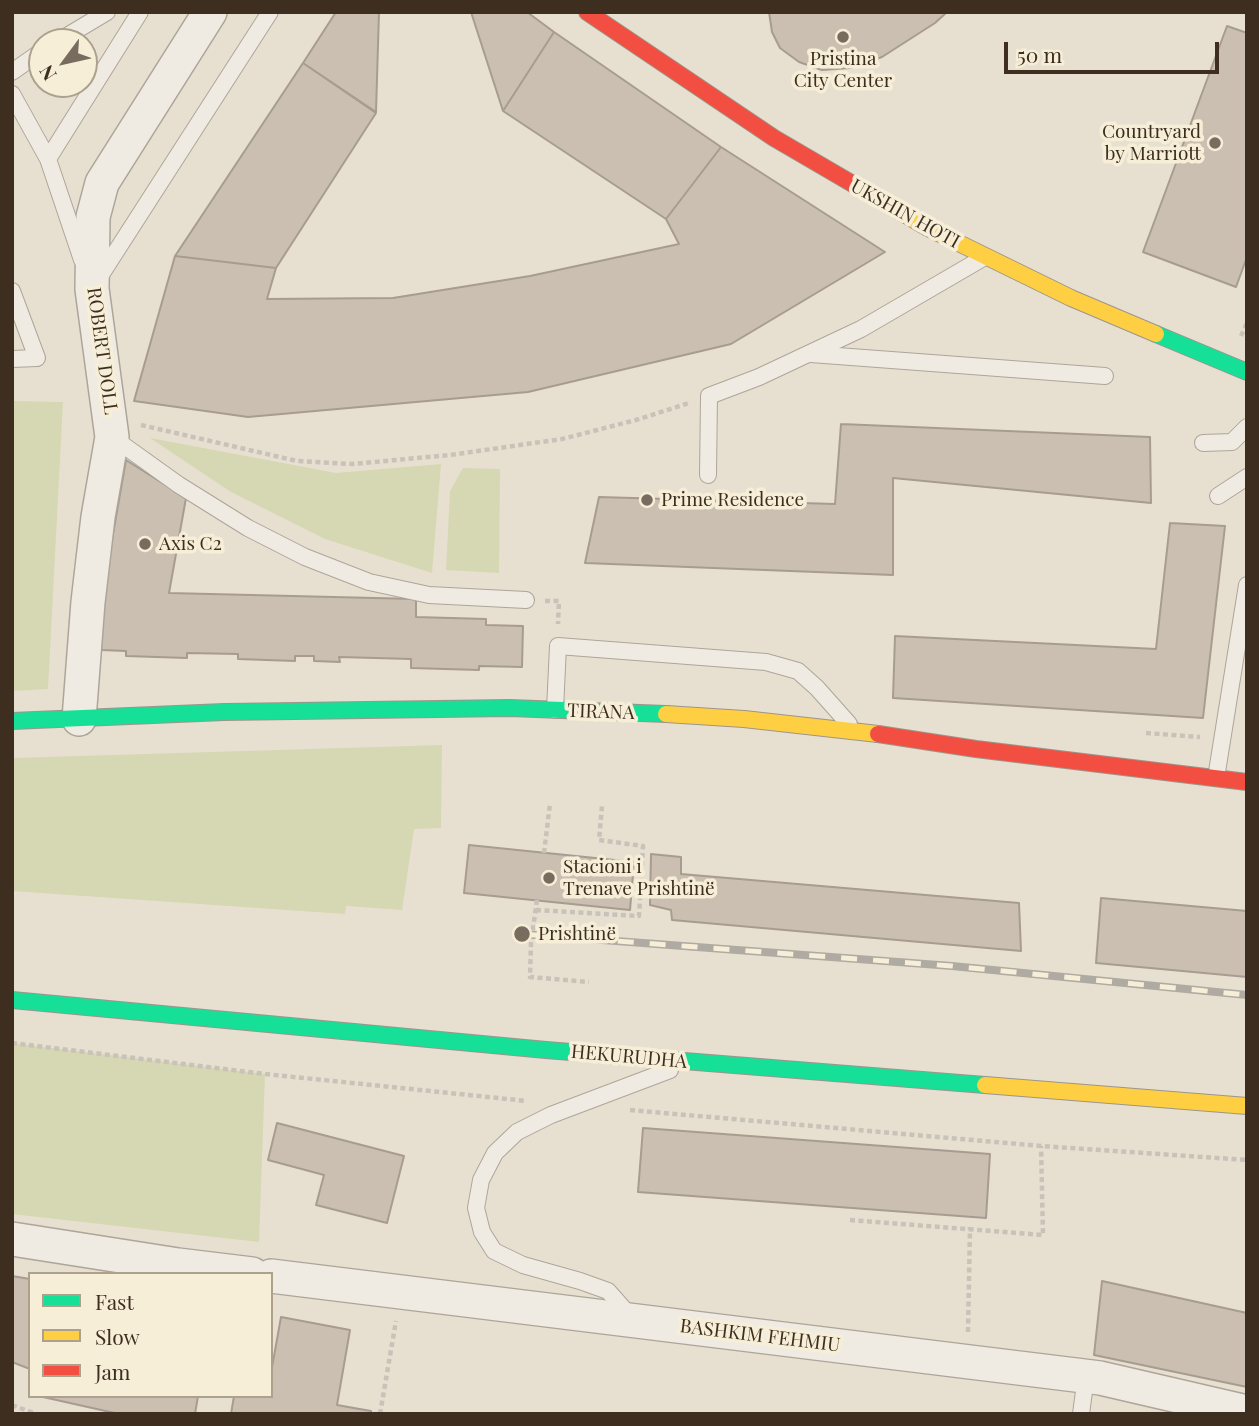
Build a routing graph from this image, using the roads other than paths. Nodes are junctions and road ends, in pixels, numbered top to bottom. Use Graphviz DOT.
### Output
graph roads {
  1 [pos="107,12"];
  2 [pos="140,12"];
  3 [pos="270,12"];
  4 [pos="587,12"];
  5 [pos="209,13"];
  6 [pos="80,28"];
  7 [pos="28,61"];
  8 [pos="12,72"];
  9 [pos="12,94"];
  10 [pos="48,159"];
  11 [pos="985,257"];
  12 [pos="92,289"];
  13 [pos="12,291"];
  14 [pos="811,354"];
  15 [pos="12,359"];
  16 [pos="1247,372"];
  17 [pos="1105,376"];
  18 [pos="112,427"];
  19 [pos="1247,427"];
  20 [pos="1203,443"];
  21 [pos="708,475"];
  22 [pos="1247,477"];
  23 [pos="1218,496"];
  24 [pos="1247,585"];
  25 [pos="526,600"];
  26 [pos="555,710"];
  27 [pos="79,719"];
  28 [pos="12,721"];
  29 [pos="855,731"];
  30 [pos="1247,773"];
  31 [pos="1186,775"];
  32 [pos="1216,776"];
  33 [pos="1247,782"];
  34 [pos="1247,788"];
  35 [pos="12,1000"];
  36 [pos="691,1062"];
  37 [pos="1247,1106"];
  38 [pos="12,1239"];
  39 [pos="236,1272"];
  40 [pos="273,1276"];
  41 [pos="635,1321"];
  42 [pos="1086,1376"];
  43 [pos="1247,1412"];
  44 [pos="1081,1414"];
  1 -- 6 [label="lane"];
  2 -- 10 [label="lane"];
  3 -- 12 [label="lane"];
  4 -- 11 [label="main road, UKSHIN HOTI"];
  5 -- 12 [label="street, ROBERT DOLL"];
  7 -- 8 [label="lane"];
  9 -- 10 [label="lane"];
  10 -- 12 [label="lane"];
  11 -- 14 [label="lane"];
  11 -- 16 [label="main road, UKSHIN HOTI"];
  12 -- 18 [label="street, ROBERT DOLL"];
  13 -- 15 [label="lane"];
  14 -- 17 [label="lane"];
  14 -- 21 [label="lane"];
  18 -- 25 [label="lane"];
  18 -- 27 [label="street, ROBERT DOLL"];
  19 -- 20 [label="lane"];
  22 -- 23 [label="lane"];
  24 -- 32 [label="lane"];
  26 -- 27 [label="main road, TIRANA"];
  26 -- 29 [label="main road, TIRANA"];
  26 -- 29 [label="lane"];
  27 -- 28 [label="main road, TIRANA"];
  29 -- 31 [label="main road, TIRANA"];
  30 -- 32 [label="main road"];
  31 -- 32 [label="main road"];
  31 -- 34 [label="main road, TIRANA"];
  32 -- 33 [label="main road"];
  35 -- 36 [label="main road, HEKURUDHA"];
  36 -- 37 [label="main road, HEKURUDHA"];
  36 -- 41 [label="lane"];
  38 -- 39 [label="street"];
  40 -- 41 [label="street, BASHKIM FEHMIU"];
  41 -- 42 [label="street, BASHKIM FEHMIU"];
  42 -- 43 [label="street, BASHKIM FEHMIU"];
  42 -- 44 [label="lane"];
}
